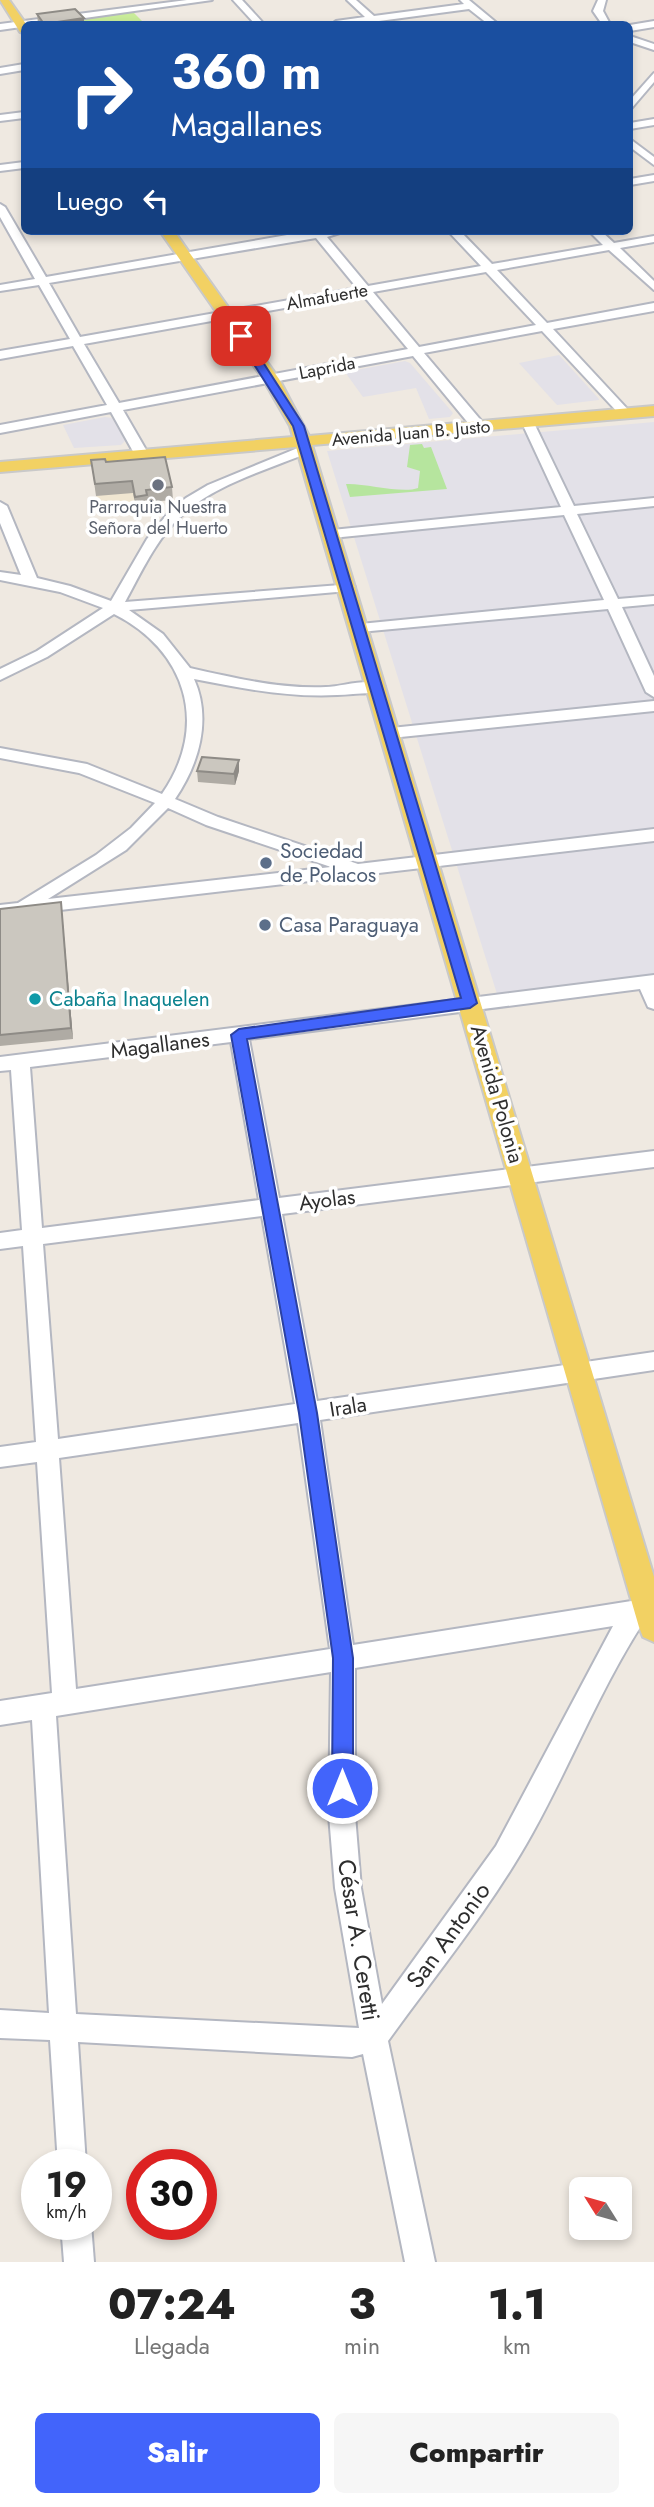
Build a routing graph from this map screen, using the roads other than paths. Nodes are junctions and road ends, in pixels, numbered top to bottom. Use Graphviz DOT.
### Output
graph roads {
  1 [pos="3,0"];
  2 [pos="125,0"];
  3 [pos="208,0"];
  4 [pos="237,0"];
  5 [pos="351,0"];
  6 [pos="602,0"];
  7 [pos="468,3"];
  8 [pos="136,14"];
  9 [pos="75,21"];
  10 [pos="257,21"];
  11 [pos="373,21"];
  12 [pos="379,21"];
  13 [pos="489,21"];
  14 [pos="604,21"];
  15 [pos="21,24"];
  16 [pos="654,24"];
  17 [pos="0,27"];
  18 [pos="21,27"];
  19 [pos="633,28"];
  20 [pos="633,41"];
  21 [pos="654,47"];
  22 [pos="21,68"];
  23 [pos="0,71"];
  24 [pos="654,76"];
  25 [pos="633,103"];
  26 [pos="21,115"];
  27 [pos="0,118"];
  28 [pos="654,122"];
  29 [pos="633,125"];
  30 [pos="633,144"];
  31 [pos="654,162"];
  32 [pos="21,165"];
  33 [pos="0,168"];
  34 [pos="654,178"];
  35 [pos="633,182"];
  36 [pos="0,207"];
  37 [pos="5,225"];
  38 [pos="170,235"];
  39 [pos="307,235"];
  40 [pos="320,235"];
  41 [pos="458,235"];
  42 [pos="599,235"];
  43 [pos="654,239"];
  44 [pos="612,247"];
  45 [pos="186,257"];
  46 [pos="489,268"];
  47 [pos="43,281"];
  48 [pos="654,286"];
  49 [pos="0,288"];
  50 [pos="365,290"];
  51 [pos="654,307"];
  52 [pos="226,314"];
  53 [pos="545,328"];
  54 [pos="78,341"];
  55 [pos="416,352"];
  56 [pos="0,355"];
  57 [pos="271,379"];
  58 [pos="117,409"];
  59 [pos="654,411"];
  60 [pos="626,414"];
  61 [pos="528,423"];
  62 [pos="479,427"];
  63 [pos="0,429"];
  64 [pos="304,445"];
  65 [pos="142,455"];
  66 [pos="0,467"];
  67 [pos="654,502"];
  68 [pos="0,506"];
  69 [pos="569,510"];
  70 [pos="332,534"];
  71 [pos="0,576"];
  72 [pos="30,579"];
  73 [pos="348,587"];
  74 [pos="654,600"];
  75 [pos="612,604"];
  76 [pos="115,607"];
  77 [pos="360,628"];
  78 [pos="185,672"];
  79 [pos="0,675"];
  80 [pos="377,687"];
  81 [pos="654,692"];
  82 [pos="654,706"];
  83 [pos="391,733"];
  84 [pos="0,753"];
  85 [pos="166,801"];
  86 [pos="654,835"];
  87 [pos="429,863"];
  88 [pos="361,870"];
  89 [pos="8,910"];
  90 [pos="650,981"];
  91 [pos="654,1002"];
  92 [pos="470,1003"];
  93 [pos="239,1035"];
  94 [pos="10,1063"];
  95 [pos="654,1160"];
  96 [pos="521,1176"];
  97 [pos="271,1207"];
  98 [pos="33,1237"];
  99 [pos="0,1241"];
  100 [pos="654,1361"];
  101 [pos="579,1372"];
  102 [pos="308,1413"];
  103 [pos="46,1451"];
  104 [pos="0,1457"];
  105 [pos="647,1616"];
  106 [pos="343,1658"];
  107 [pos="54,1704"];
  108 [pos="0,1713"];
  109 [pos="0,2024"];
  110 [pos="62,2026"];
  111 [pos="374,2038"];
  112 [pos="71,2149"];
  113 [pos="77,2240"];
  114 [pos="79,2262"];
  115 [pos="420,2262"];
  1 -- 15 [label="main road"];
  2 -- 8 [label="street"];
  3 -- 8 [label="street"];
  4 -- 10 [label="street"];
  5 -- 11 [label="street"];
  6 -- 14 [label="street"];
  7 -- 12 [label="street"];
  7 -- 13 [label="street"];
  8 -- 9 [label="street"];
  16 -- 19 [label="street"];
  17 -- 18 [label="street"];
  20 -- 21 [label="street"];
  22 -- 23 [label="street"];
  24 -- 25 [label="street"];
  26 -- 27 [label="street"];
  28 -- 29 [label="street"];
  30 -- 31 [label="street"];
  32 -- 33 [label="street"];
  34 -- 35 [label="street"];
  36 -- 37 [label="street"];
  37 -- 47 [label="street"];
  38 -- 45 [label="main road, Avenida Polonia"];
  39 -- 45 [label="street"];
  40 -- 50 [label="street"];
  41 -- 46 [label="street"];
  42 -- 44 [label="street"];
  43 -- 44 [label="street, Almafuerte"];
  44 -- 46 [label="street, Almafuerte"];
  44 -- 48 [label="street"];
  45 -- 47 [label="street"];
  45 -- 52 [label="main road, Avenida Polonia"];
  46 -- 50 [label="street, Almafuerte"];
  46 -- 53 [label="street"];
  47 -- 49 [label="street"];
  47 -- 54 [label="street"];
  50 -- 52 [label="street, Almafuerte"];
  50 -- 55 [label="street"];
  51 -- 53 [label="street, Laprida"];
  52 -- 54 [label="street, Almafuerte"];
  52 -- 57 [label="main road, Avenida Polonia"];
  53 -- 55 [label="street, Laprida"];
  53 -- 60 [label="street"];
  54 -- 56 [label="street, Almafuerte"];
  54 -- 58 [label="street"];
  55 -- 57 [label="street, Laprida"];
  55 -- 62 [label="street"];
  57 -- 58 [label="street, Laprida"];
  57 -- 64 [label="main road, Avenida Polonia"];
  58 -- 63 [label="street, Laprida"];
  58 -- 65 [label="street"];
  59 -- 60 [label="main road, Avenida Juan B. Justo"];
  60 -- 61 [label="main road, Avenida Juan B. Justo"];
  61 -- 62 [label="main road, Avenida Juan B. Justo"];
  61 -- 69 [label="street"];
  62 -- 64 [label="main road, Avenida Juan B. Justo"];
  64 -- 65 [label="main road, Avenida Juan B. Justo"];
  64 -- 70 [label="main road, Avenida Polonia"];
  64 -- 76 [label="street"];
  65 -- 66 [label="main road, Avenida Juan B. Justo"];
  67 -- 69 [label="street"];
  68 -- 72 [label="street"];
  69 -- 70 [label="street"];
  69 -- 75 [label="street"];
  70 -- 73 [label="main road, Avenida Polonia"];
  71 -- 72 [label="street"];
  72 -- 76 [label="street"];
  73 -- 76 [label="street"];
  73 -- 77 [label="main road, Avenida Polonia"];
  74 -- 75 [label="street"];
  75 -- 77 [label="street"];
  75 -- 81 [label="street"];
  76 -- 78 [label="street"];
  76 -- 79 [label="street"];
  77 -- 80 [label="main road, Avenida Polonia"];
  78 -- 80 [label="street"];
  78 -- 85 [label="street"];
  80 -- 83 [label="main road, Avenida Polonia"];
  82 -- 83 [label="street"];
  83 -- 87 [label="main road, Avenida Polonia"];
  84 -- 85 [label="street"];
  85 -- 88 [label="street"];
  85 -- 89 [label="street"];
  86 -- 87 [label="street"];
  87 -- 88 [label="street"];
  87 -- 92 [label="main road, Avenida Polonia"];
  88 -- 89 [label="street"];
  90 -- 91 [label="street"];
  90 -- 92 [label="street, Magallanes"];
  92 -- 93 [label="street, Magallanes"];
  92 -- 96 [label="main road, Avenida Polonia"];
  93 -- 94 [label="street, Magallanes"];
  93 -- 97 [label="street, César A. Ceretti"];
  94 -- 98 [label="street"];
  95 -- 96 [label="street, Ayolas"];
  96 -- 97 [label="street, Ayolas"];
  96 -- 101 [label="main road, Avenida Polonia"];
  97 -- 98 [label="street, Ayolas"];
  97 -- 102 [label="street, César A. Ceretti"];
  98 -- 99 [label="street, Ayolas"];
  98 -- 103 [label="street"];
  100 -- 101 [label="street, Irala"];
  101 -- 102 [label="street, Irala"];
  101 -- 105 [label="main road, Avenida Polonia"];
  102 -- 103 [label="street, Irala"];
  102 -- 106 [label="street, César A. Ceretti"];
  103 -- 104 [label="street, Irala"];
  103 -- 107 [label="street"];
  105 -- 106 [label="street"];
  105 -- 111 [label="street, San Antonio"];
  106 -- 107 [label="street"];
  106 -- 111 [label="street, César A. Ceretti"];
  107 -- 108 [label="street"];
  107 -- 110 [label="street"];
  109 -- 110 [label="street"];
  110 -- 111 [label="street"];
  110 -- 112 [label="street"];
  111 -- 115 [label="street, César A. Ceretti"];
  113 -- 114 [label="street"];
}
